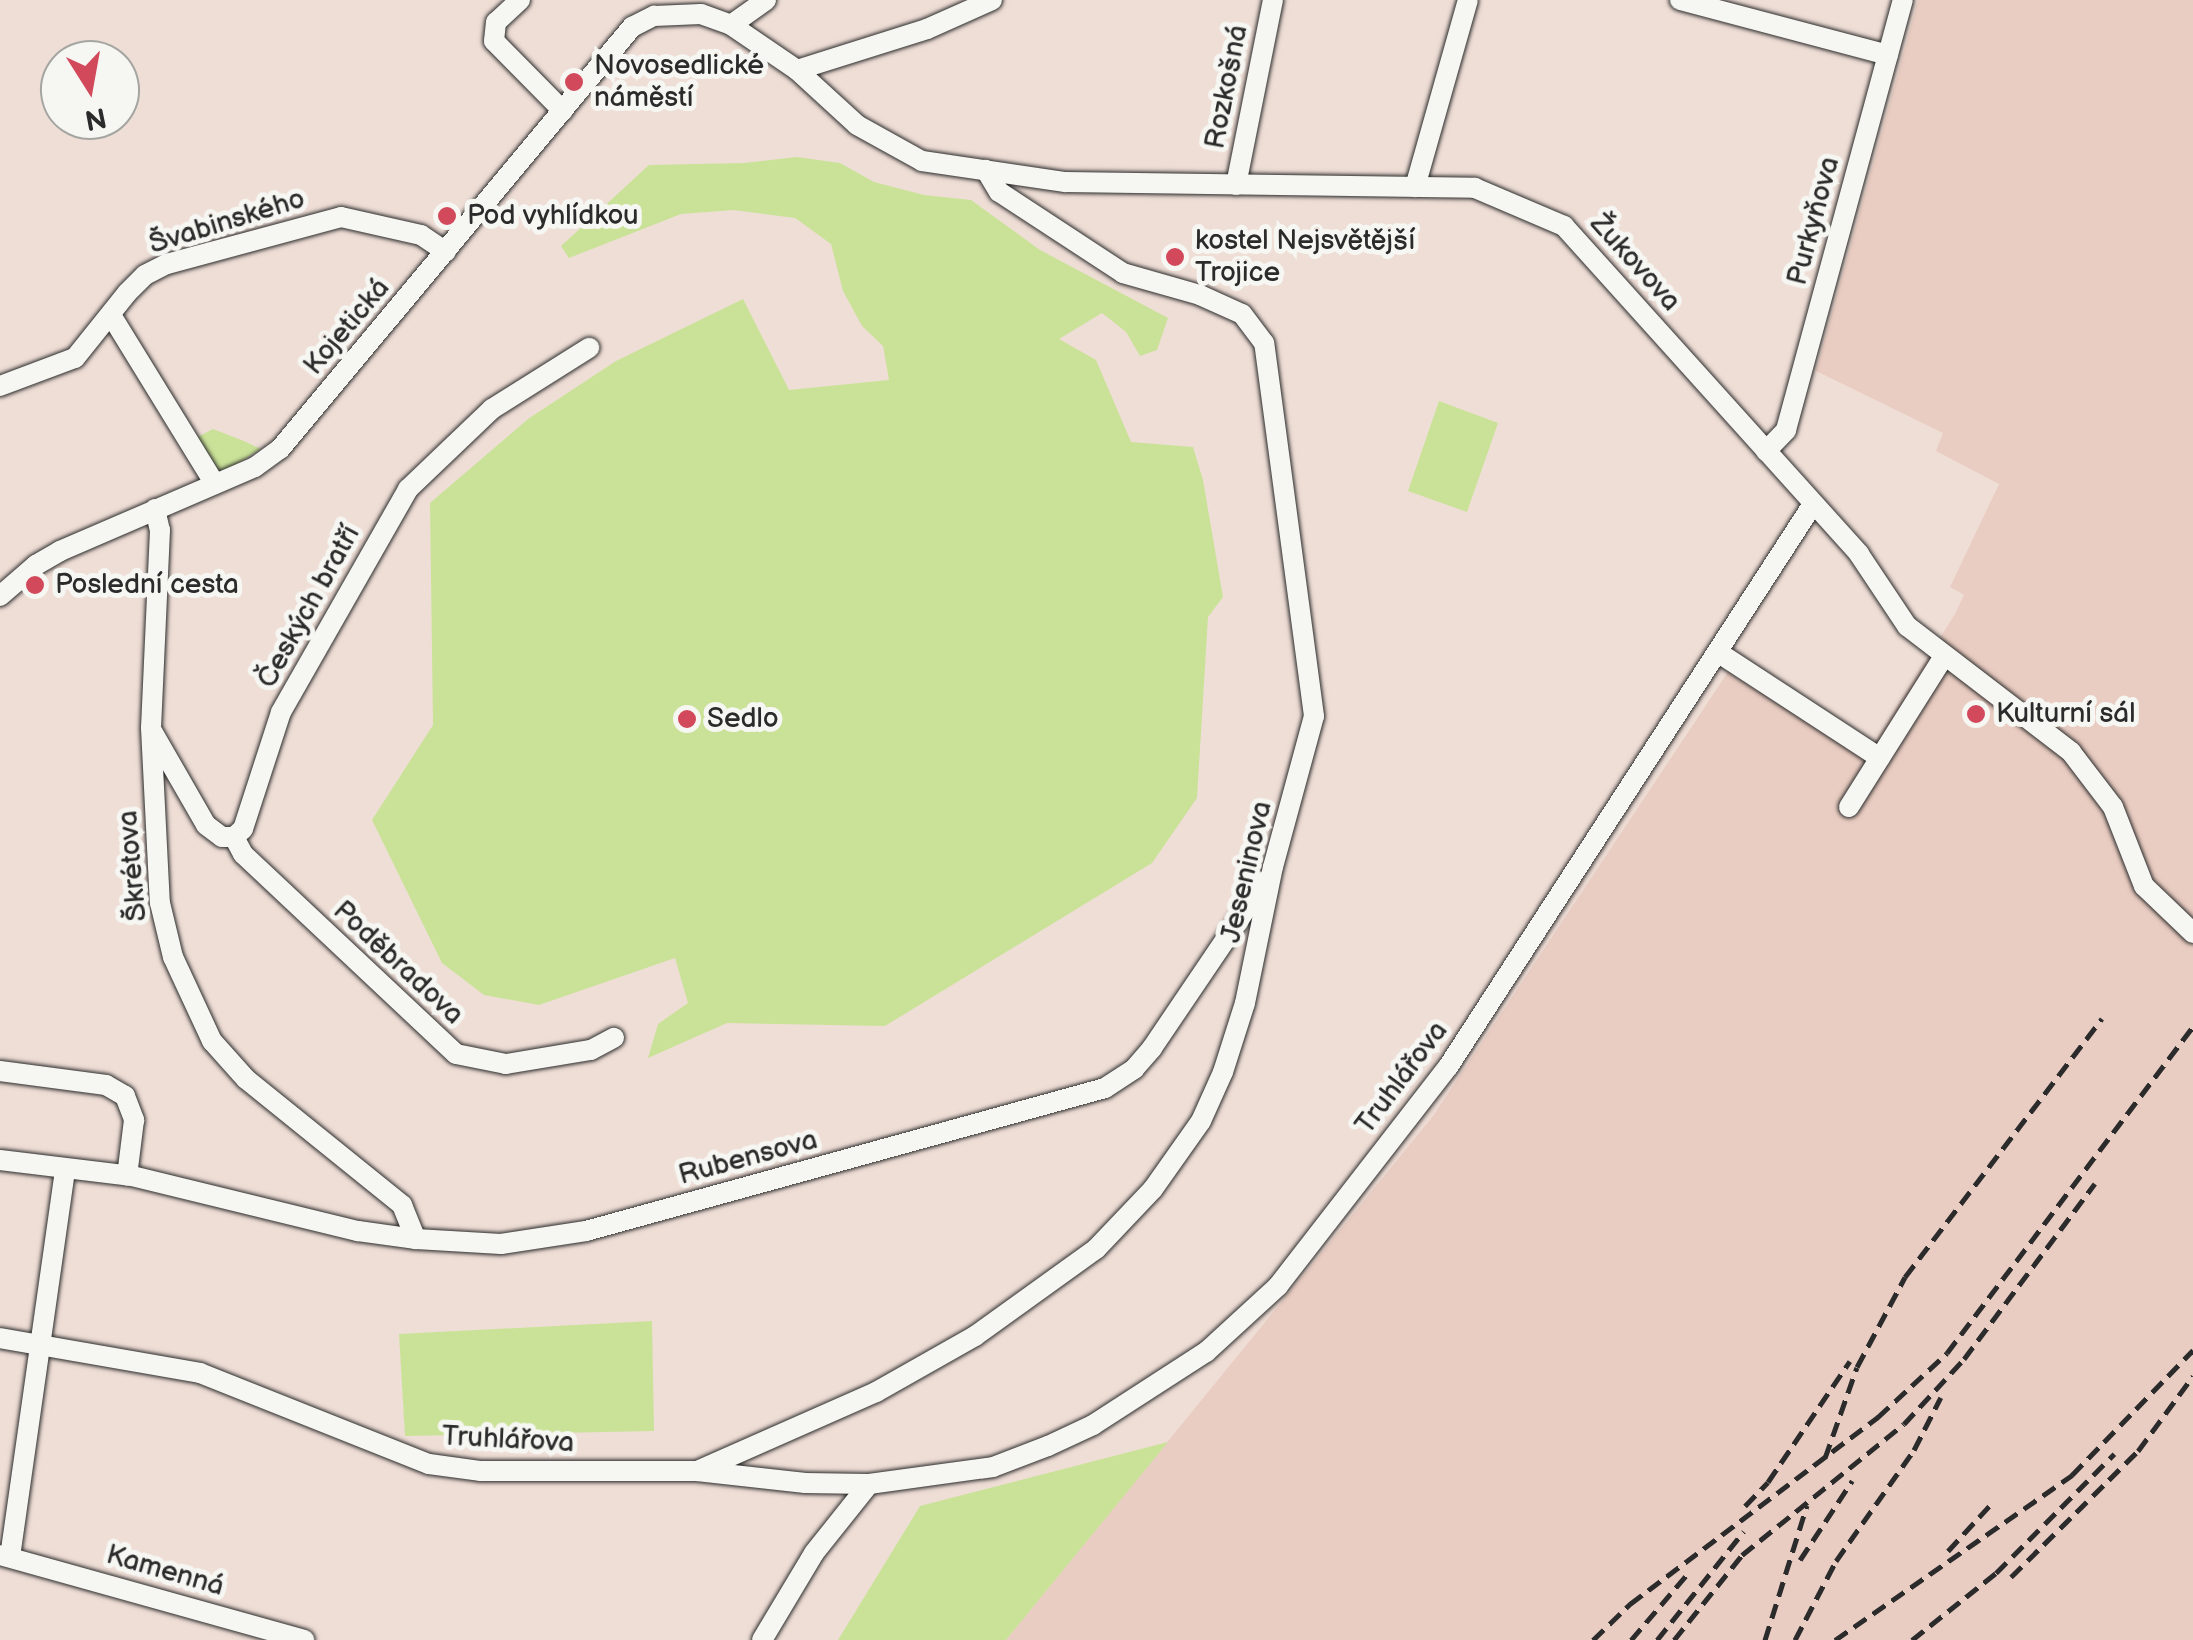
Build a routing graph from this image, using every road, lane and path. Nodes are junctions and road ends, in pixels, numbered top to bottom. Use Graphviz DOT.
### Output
graph roads {
  1 [pos="520,0"];
  2 [pos="766,0"];
  3 [pos="992,0"];
  4 [pos="1273,0"];
  5 [pos="1468,0"];
  6 [pos="1903,0"];
  7 [pos="1684,1"];
  8 [pos="641,10"];
  9 [pos="731,25"];
  10 [pos="1888,56"];
  11 [pos="797,70"];
  12 [pos="562,111"];
  13 [pos="986,170"];
  14 [pos="1236,185"];
  15 [pos="1415,187"];
  16 [pos="446,252"];
  17 [pos="111,315"];
  18 [pos="589,348"];
  19 [pos="0,386"];
  20 [pos="1766,451"];
  21 [pos="215,484"];
  22 [pos="1813,504"];
  23 [pos="154,509"];
  24 [pos="0,596"];
  25 [pos="1718,653"];
  26 [pos="1943,658"];
  27 [pos="150,728"];
  28 [pos="1880,758"];
  29 [pos="1850,807"];
  30 [pos="234,837"];
  31 [pos="1273,867"];
  32 [pos="2193,933"];
  33 [pos="614,1038"];
  34 [pos="0,1071"];
  35 [pos="0,1160"];
  36 [pos="64,1170"];
  37 [pos="127,1176"];
  38 [pos="416,1239"];
  39 [pos="0,1338"];
  40 [pos="42,1344"];
  41 [pos="697,1472"];
  42 [pos="870,1484"];
  43 [pos="5,1556"];
  44 [pos="304,1640"];
  45 [pos="762,1640"];
  1 -- 12 [label="street"];
  2 -- 9 [label="street"];
  3 -- 11 [label="street"];
  4 -- 14 [label="street, Rozkošná"];
  5 -- 15 [label="street"];
  6 -- 10 [label="street, Purkyňova"];
  7 -- 10 [label="street"];
  8 -- 9 [label="street"];
  8 -- 12 [label="street"];
  9 -- 11 [label="street"];
  10 -- 20 [label="street, Purkyňova"];
  11 -- 13 [label="street, Žukovova"];
  12 -- 16 [label="street, Kojetická"];
  13 -- 14 [label="street, Žukovova"];
  13 -- 31 [label="street, Jeseninova"];
  14 -- 15 [label="street, Žukovova"];
  15 -- 20 [label="street, Žukovova"];
  16 -- 17 [label="street, Švabinského"];
  16 -- 21 [label="street, Kojetická"];
  17 -- 19 [label="street, Švabinského"];
  17 -- 21 [label="street"];
  18 -- 30 [label="street, Českých bratří"];
  20 -- 22 [label="street, Žukovova"];
  21 -- 23 [label="street, Kojetická"];
  22 -- 25 [label="street, Truhlářova"];
  22 -- 26 [label="street, Žukovova"];
  23 -- 24 [label="street, Kojetická"];
  23 -- 27 [label="street, Škrétova"];
  25 -- 28 [label="street"];
  25 -- 42 [label="street, Truhlářova"];
  26 -- 28 [label="street"];
  26 -- 32 [label="street, Žukovova"];
  27 -- 30 [label="street"];
  27 -- 38 [label="street, Škrétova"];
  28 -- 29 [label="street"];
  30 -- 33 [label="street, Poděbradova"];
  31 -- 38 [label="street, Rubensova"];
  31 -- 41 [label="street, Jeseninova"];
  34 -- 37 [label="street"];
  35 -- 36 [label="street, Rubensova"];
  36 -- 37 [label="street, Rubensova"];
  36 -- 40 [label="street"];
  37 -- 38 [label="street, Rubensova"];
  39 -- 40 [label="street, Truhlářova"];
  40 -- 41 [label="street, Truhlářova"];
  40 -- 43 [label="street"];
  41 -- 42 [label="street, Truhlářova"];
  42 -- 45 [label="street"];
  43 -- 44 [label="street, Kamenná"];
}
